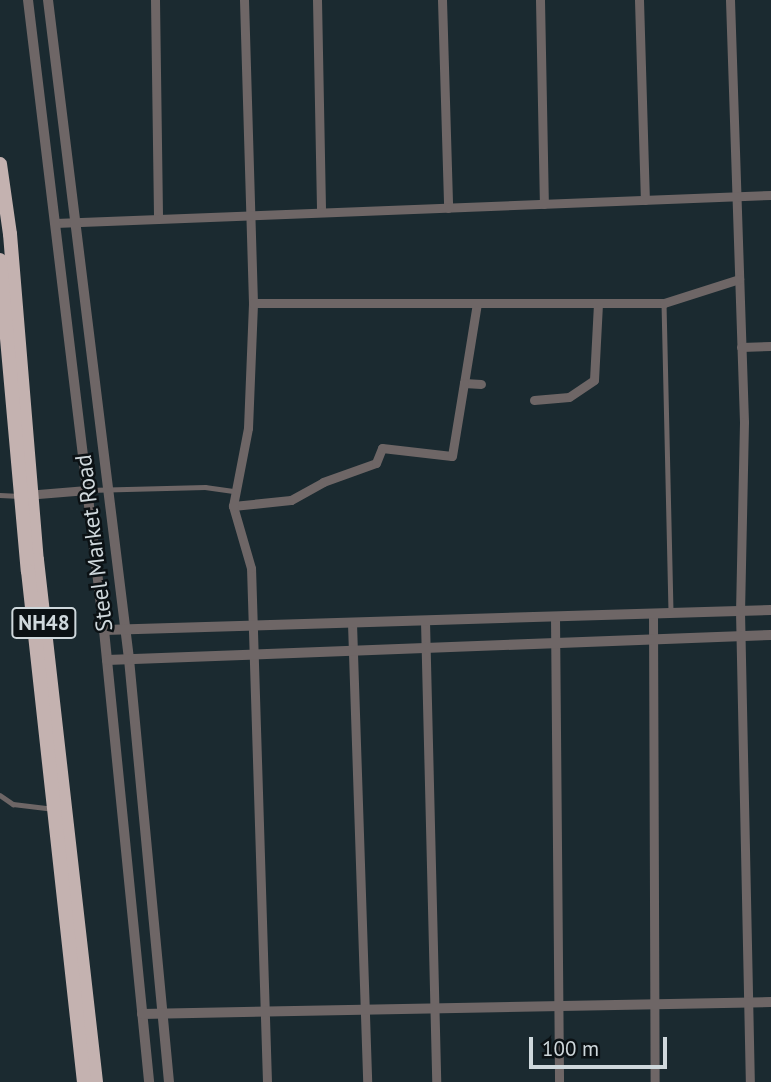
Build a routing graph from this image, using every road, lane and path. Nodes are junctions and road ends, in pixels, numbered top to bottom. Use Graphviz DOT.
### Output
graph roads {
  1 [pos="28,0"];
  2 [pos="48,0"];
  3 [pos="155,0"];
  4 [pos="244,0"];
  5 [pos="317,0"];
  6 [pos="442,0"];
  7 [pos="540,0"];
  8 [pos="639,0"];
  9 [pos="730,0"];
  10 [pos="0,164"];
  11 [pos="771,195"];
  12 [pos="736,196"];
  13 [pos="645,200"];
  14 [pos="544,204"];
  15 [pos="448,208"];
  16 [pos="321,212"];
  17 [pos="253,215"];
  18 [pos="158,218"];
  19 [pos="75,222"];
  20 [pos="55,223"];
  21 [pos="0,260"];
  22 [pos="739,279"];
  23 [pos="253,303"];
  24 [pos="477,303"];
  25 [pos="598,303"];
  26 [pos="664,303"];
  27 [pos="771,346"];
  28 [pos="741,347"];
  29 [pos="464,383"];
  30 [pos="481,384"];
  31 [pos="534,400"];
  32 [pos="108,489"];
  33 [pos="88,490"];
  34 [pos="235,491"];
  35 [pos="0,495"];
  36 [pos="26,495"];
  37 [pos="233,506"];
  38 [pos="771,610"];
  39 [pos="740,611"];
  40 [pos="671,613"];
  41 [pos="653,614"];
  42 [pos="555,617"];
  43 [pos="425,621"];
  44 [pos="352,623"];
  45 [pos="252,627"];
  46 [pos="104,630"];
  47 [pos="126,630"];
  48 [pos="771,635"];
  49 [pos="741,636"];
  50 [pos="654,639"];
  51 [pos="554,642"];
  52 [pos="426,646"];
  53 [pos="353,649"];
  54 [pos="254,652"];
  55 [pos="129,659"];
  56 [pos="107,660"];
  57 [pos="0,795"];
  58 [pos="54,809"];
  59 [pos="748,1002"];
  60 [pos="771,1002"];
  61 [pos="654,1004"];
  62 [pos="556,1006"];
  63 [pos="434,1009"];
  64 [pos="366,1010"];
  65 [pos="266,1012"];
  66 [pos="142,1014"];
  67 [pos="163,1014"];
  68 [pos="84,1082"];
  69 [pos="96,1082"];
  70 [pos="149,1082"];
  71 [pos="169,1082"];
  72 [pos="267,1082"];
  73 [pos="367,1082"];
  74 [pos="436,1082"];
  75 [pos="559,1082"];
  76 [pos="655,1082"];
  77 [pos="750,1082"];
  1 -- 20 [label="street, Steel Market Road"];
  2 -- 19 [label="street, Steel Market Road"];
  3 -- 18 [label="street"];
  4 -- 17 [label="street"];
  5 -- 16 [label="street"];
  6 -- 15 [label="street"];
  7 -- 14 [label="street"];
  8 -- 13 [label="street"];
  9 -- 12 [label="street"];
  10 -- 36 [label="highway, NH48"];
  11 -- 12 [label="street"];
  12 -- 13 [label="street"];
  12 -- 22 [label="street"];
  13 -- 14 [label="street"];
  14 -- 15 [label="street"];
  15 -- 16 [label="street"];
  16 -- 17 [label="street"];
  17 -- 18 [label="street"];
  17 -- 23 [label="street"];
  18 -- 19 [label="street"];
  19 -- 20 [label="street"];
  19 -- 32 [label="street, Steel Market Road"];
  20 -- 33 [label="street, Steel Market Road"];
  21 -- 36 [label="highway, NH48"];
  22 -- 26 [label="street"];
  22 -- 28 [label="street"];
  23 -- 24 [label="street"];
  23 -- 34 [label="street"];
  24 -- 25 [label="street"];
  24 -- 29 [label="street"];
  25 -- 26 [label="street"];
  25 -- 31 [label="street"];
  26 -- 40 [label="lane"];
  27 -- 28 [label="street"];
  28 -- 39 [label="street"];
  29 -- 30 [label="street"];
  29 -- 37 [label="street"];
  32 -- 33 [label="lane"];
  32 -- 34 [label="lane"];
  32 -- 47 [label="street, Steel Market Road"];
  33 -- 36 [label="street"];
  33 -- 46 [label="street, Steel Market Road"];
  34 -- 37 [label="street"];
  35 -- 36 [label="lane"];
  36 -- 58 [label="highway, NH48"];
  36 -- 69 [label="highway, NH48"];
  37 -- 45 [label="street"];
  38 -- 39 [label="street"];
  39 -- 40 [label="street"];
  39 -- 49 [label="street"];
  40 -- 41 [label="street"];
  41 -- 42 [label="street"];
  41 -- 50 [label="street"];
  42 -- 43 [label="street"];
  42 -- 51 [label="street"];
  43 -- 44 [label="street"];
  43 -- 52 [label="street"];
  44 -- 45 [label="street"];
  44 -- 53 [label="street"];
  45 -- 47 [label="street"];
  45 -- 54 [label="street"];
  46 -- 47 [label="street"];
  46 -- 56 [label="street, Steel Market Road"];
  47 -- 55 [label="street, Steel Market Road"];
  48 -- 49 [label="street"];
  49 -- 50 [label="street"];
  49 -- 59 [label="street"];
  50 -- 51 [label="street"];
  50 -- 61 [label="street"];
  51 -- 52 [label="street"];
  51 -- 62 [label="street"];
  52 -- 53 [label="street"];
  52 -- 63 [label="street"];
  53 -- 54 [label="street"];
  53 -- 64 [label="street"];
  54 -- 55 [label="street"];
  54 -- 65 [label="street"];
  55 -- 56 [label="street"];
  55 -- 67 [label="street, Steel Market Road"];
  56 -- 66 [label="street, Steel Market Road"];
  57 -- 58 [label="lane"];
  58 -- 68 [label="highway, NH48"];
  59 -- 60 [label="street"];
  59 -- 61 [label="street"];
  59 -- 77 [label="street"];
  61 -- 62 [label="street"];
  61 -- 76 [label="street"];
  62 -- 63 [label="street"];
  62 -- 75 [label="street"];
  63 -- 64 [label="street"];
  63 -- 74 [label="street"];
  64 -- 65 [label="street"];
  64 -- 73 [label="street"];
  65 -- 67 [label="street"];
  65 -- 72 [label="street"];
  66 -- 67 [label="street"];
  66 -- 70 [label="street, Steel Market Road"];
  67 -- 71 [label="street, Steel Market Road"];
}
